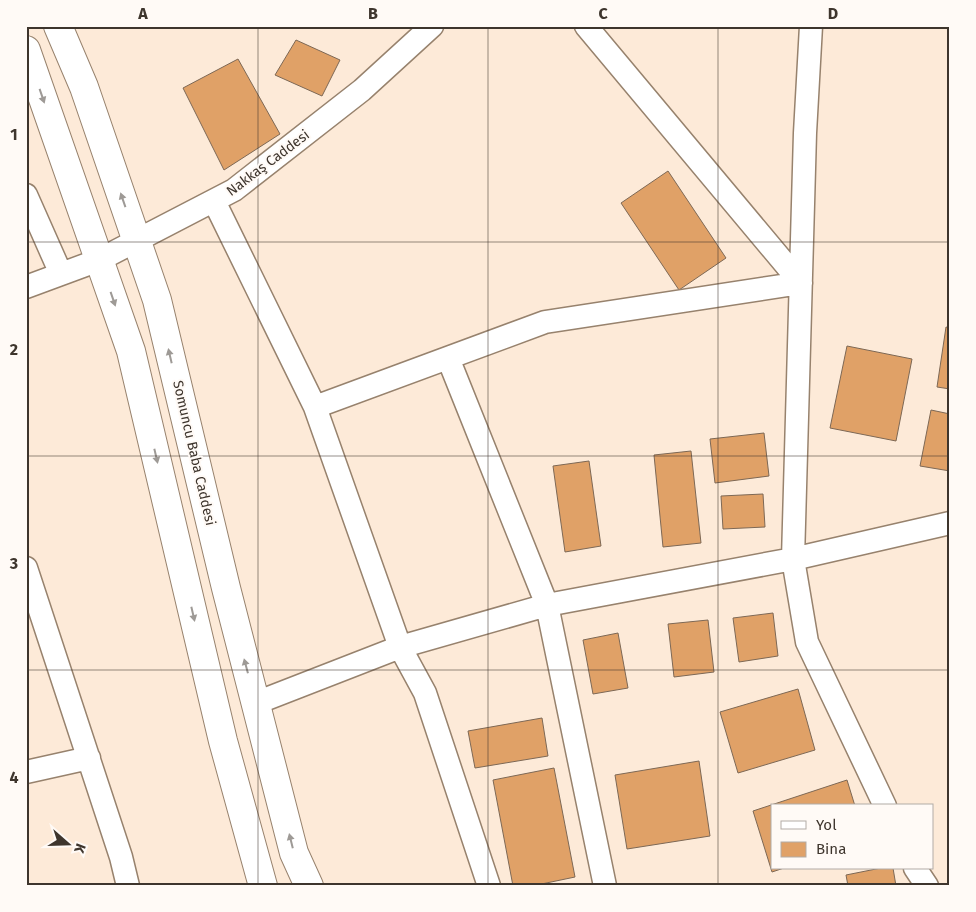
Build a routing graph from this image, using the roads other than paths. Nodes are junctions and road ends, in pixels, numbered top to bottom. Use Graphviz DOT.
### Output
graph roads {
  1 [pos="58,26"];
  2 [pos="432,26"];
  3 [pos="586,26"];
  4 [pos="811,26"];
  5 [pos="26,50"];
  6 [pos="26,194"];
  7 [pos="214,201"];
  8 [pos="137,242"];
  9 [pos="100,260"];
  10 [pos="61,274"];
  11 [pos="801,283"];
  12 [pos="26,288"];
  13 [pos="448,358"];
  14 [pos="315,407"];
  15 [pos="950,523"];
  16 [pos="793,559"];
  17 [pos="26,568"];
  18 [pos="547,605"];
  19 [pos="400,647"];
  20 [pos="256,703"];
  21 [pos="89,758"];
  22 [pos="26,772"];
  23 [pos="884,804"];
  24 [pos="916,870"];
  25 [pos="128,886"];
  26 [pos="263,886"];
  27 [pos="309,886"];
  28 [pos="489,886"];
  29 [pos="606,886"];
  30 [pos="927,886"];
  8 -- 1 [label="main road, Somuncu Baba Caddesi, one-way"];
  2 -- 7 [label="street, Nakkaş Caddesi"];
  3 -- 11 [label="street"];
  4 -- 11 [label="street"];
  5 -- 9 [label="main road, one-way"];
  6 -- 10 [label="street"];
  7 -- 8 [label="street, Nakkaş Caddesi"];
  7 -- 14 [label="street"];
  8 -- 9 [label="street, Nakkaş Caddesi"];
  20 -- 8 [label="main road, Somuncu Baba Caddesi, one-way"];
  9 -- 10 [label="street, Nakkaş Caddesi"];
  9 -- 26 [label="main road, one-way"];
  10 -- 12 [label="street, Nakkaş Caddesi"];
  11 -- 13 [label="street"];
  11 -- 16 [label="street"];
  13 -- 14 [label="street"];
  13 -- 18 [label="street"];
  14 -- 19 [label="street"];
  15 -- 16 [label="street"];
  16 -- 18 [label="street"];
  16 -- 23 [label="street"];
  17 -- 21 [label="street"];
  18 -- 19 [label="street"];
  18 -- 29 [label="street"];
  19 -- 20 [label="street"];
  19 -- 28 [label="street"];
  27 -- 20 [label="main road, Somuncu Baba Caddesi, one-way"];
  21 -- 22 [label="street"];
  21 -- 25 [label="street"];
  24 -- 30 [label="street"];
}
